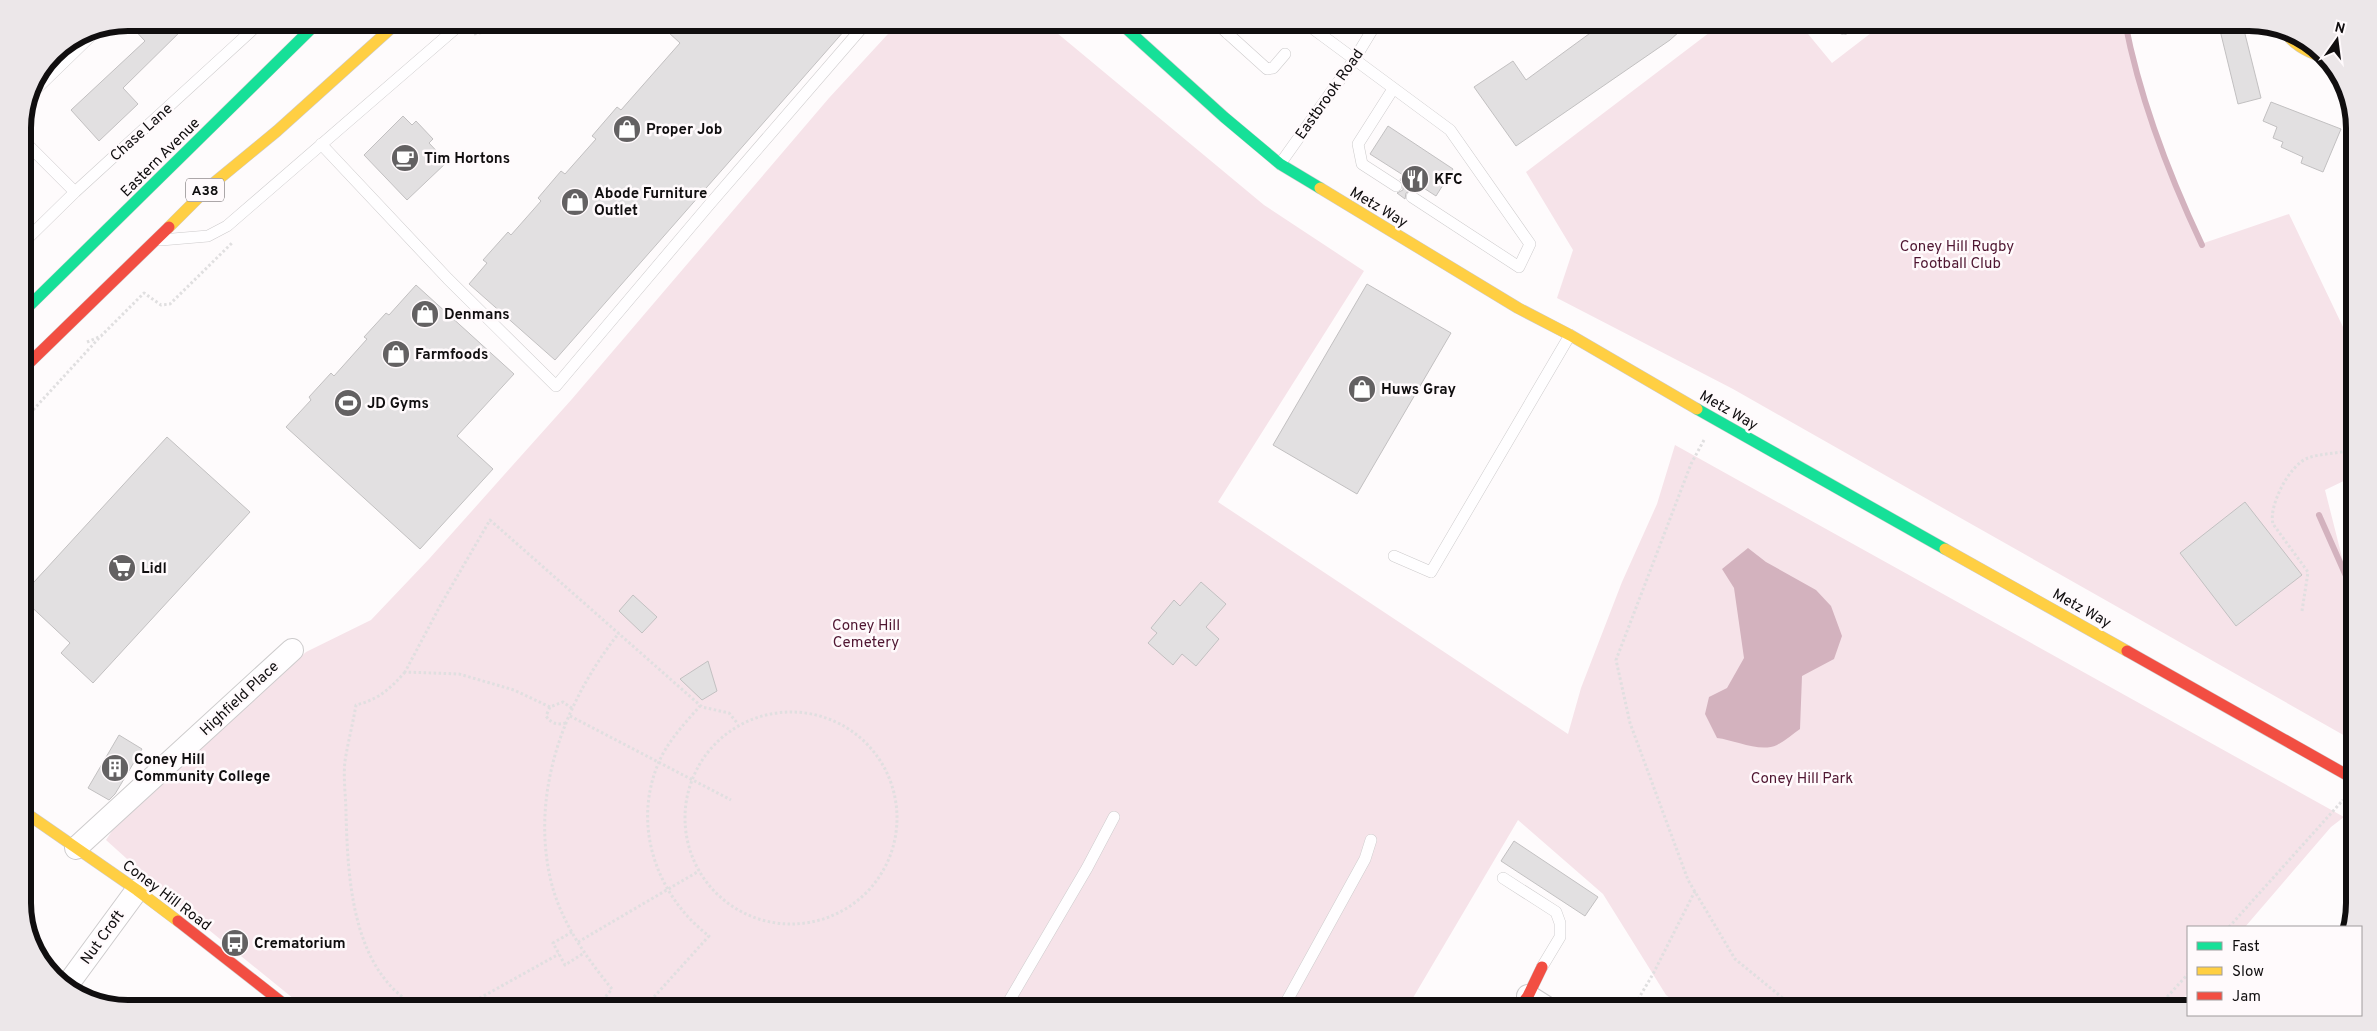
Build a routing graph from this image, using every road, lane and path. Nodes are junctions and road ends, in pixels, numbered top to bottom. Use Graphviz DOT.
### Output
graph roads {
  1 [pos="251,31"];
  2 [pos="309,31"];
  3 [pos="388,31"];
  4 [pos="453,31"];
  5 [pos="859,31"];
  6 [pos="1129,31"];
  7 [pos="1225,31"];
  8 [pos="1230,31"];
  9 [pos="1316,31"];
  10 [pos="1371,31"];
  11 [pos="1228,34"];
  12 [pos="2288,40"];
  13 [pos="85,42"];
  14 [pos="2310,53"];
  15 [pos="1285,54"];
  16 [pos="1354,60"];
  17 [pos="42,83"];
  18 [pos="1393,89"];
  19 [pos="321,144"];
  20 [pos="31,148"];
  21 [pos="1280,164"];
  22 [pos="1396,186"];
  23 [pos="75,192"];
  24 [pos="1412,197"];
  25 [pos="31,235"];
  26 [pos="153,241"];
  27 [pos="210,266"];
  28 [pos="31,304"];
  29 [pos="1570,335"];
  30 [pos="101,336"];
  31 [pos="84,343"];
  32 [pos="31,361"];
  33 [pos="31,412"];
  34 [pos="1716,420"];
  35 [pos="2346,451"];
  36 [pos="1394,556"];
  37 [pos="2302,611"];
  38 [pos="619,633"];
  39 [pos="292,650"];
  40 [pos="405,672"];
  41 [pos="700,706"];
  42 [pos="550,707"];
  43 [pos="573,710"];
  44 [pos="570,716"];
  45 [pos="566,723"];
  46 [pos="738,724"];
  47 [pos="658,762"];
  48 [pos="2346,774"];
  49 [pos="691,780"];
  50 [pos="731,800"];
  51 [pos="2329,814"];
  52 [pos="31,817"];
  53 [pos="1114,817"];
  54 [pos="1371,840"];
  55 [pos="76,848"];
  56 [pos="699,871"];
  57 [pos="1503,878"];
  58 [pos="137,890"];
  59 [pos="666,890"];
  60 [pos="1694,891"];
  61 [pos="2230,926"];
  62 [pos="572,932"];
  63 [pos="578,942"];
  64 [pos="584,953"];
  65 [pos="559,954"];
  66 [pos="1542,967"];
  67 [pos="2187,975"];
  68 [pos="70,981"];
  69 [pos="279,1000"];
  70 [pos="408,1000"];
  71 [pos="476,1000"];
  72 [pos="603,1000"];
  73 [pos="651,1000"];
  74 [pos="1010,1000"];
  75 [pos="1287,1000"];
  76 [pos="1525,1000"];
  77 [pos="1638,1000"];
  78 [pos="1785,1000"];
  79 [pos="2165,1000"];
  1 -- 23 [label="lane, Chase Lane"];
  2 -- 28 [label="main road, Eastern Avenue / A38"];
  3 -- 26 [label="main road, A38"];
  4 -- 19 [label="lane"];
  5 -- 19 [label="lane"];
  6 -- 21 [label="main road, Metz Way"];
  7 -- 11 [label="lane"];
  8 -- 11 [label="lane"];
  9 -- 16 [label="lane"];
  10 -- 16 [label="lane, Eastbrook Road"];
  11 -- 15 [label="lane"];
  12 -- 14 [label="main road"];
  13 -- 17 [label="lane"];
  16 -- 18 [label="lane"];
  16 -- 21 [label="lane, Eastbrook Road"];
  18 -- 22 [label="lane"];
  18 -- 24 [label="lane"];
  19 -- 26 [label="lane"];
  20 -- 23 [label="lane"];
  21 -- 29 [label="main road, Metz Way"];
  23 -- 25 [label="lane, Chase Lane"];
  26 -- 32 [label="main road, A38"];
  27 -- 30 [label="path"];
  29 -- 34 [label="main road, Metz Way"];
  29 -- 36 [label="lane"];
  30 -- 31 [label="path"];
  30 -- 33 [label="path"];
  34 -- 48 [label="main road, Metz Way"];
  34 -- 60 [label="path"];
  35 -- 37 [label="path"];
  38 -- 40 [label="path"];
  38 -- 41 [label="path"];
  38 -- 43 [label="path"];
  39 -- 55 [label="street, Highfield Place"];
  40 -- 42 [label="path"];
  40 -- 70 [label="path"];
  41 -- 46 [label="path"];
  41 -- 47 [label="path"];
  42 -- 43 [label="path"];
  42 -- 45 [label="path"];
  43 -- 44 [label="path"];
  44 -- 45 [label="path"];
  44 -- 47 [label="path"];
  45 -- 62 [label="path"];
  46 -- 49 [label="path"];
  46 -- 56 [label="path"];
  47 -- 49 [label="path"];
  47 -- 59 [label="path"];
  49 -- 50 [label="path"];
  49 -- 56 [label="path"];
  51 -- 61 [label="path"];
  52 -- 55 [label="main road, Coney Hill Road"];
  53 -- 74 [label="lane"];
  54 -- 75 [label="lane"];
  55 -- 58 [label="main road, Coney Hill Road"];
  56 -- 59 [label="path"];
  57 -- 66 [label="lane"];
  58 -- 68 [label="street, Nut Croft"];
  58 -- 69 [label="main road, Coney Hill Road"];
  59 -- 63 [label="path"];
  59 -- 73 [label="path"];
  60 -- 77 [label="path"];
  60 -- 78 [label="path"];
  62 -- 63 [label="path"];
  62 -- 65 [label="path"];
  63 -- 64 [label="path"];
  64 -- 65 [label="path"];
  64 -- 72 [label="path"];
  65 -- 71 [label="path"];
  66 -- 76 [label="main road"];
  67 -- 79 [label="path"];
}
